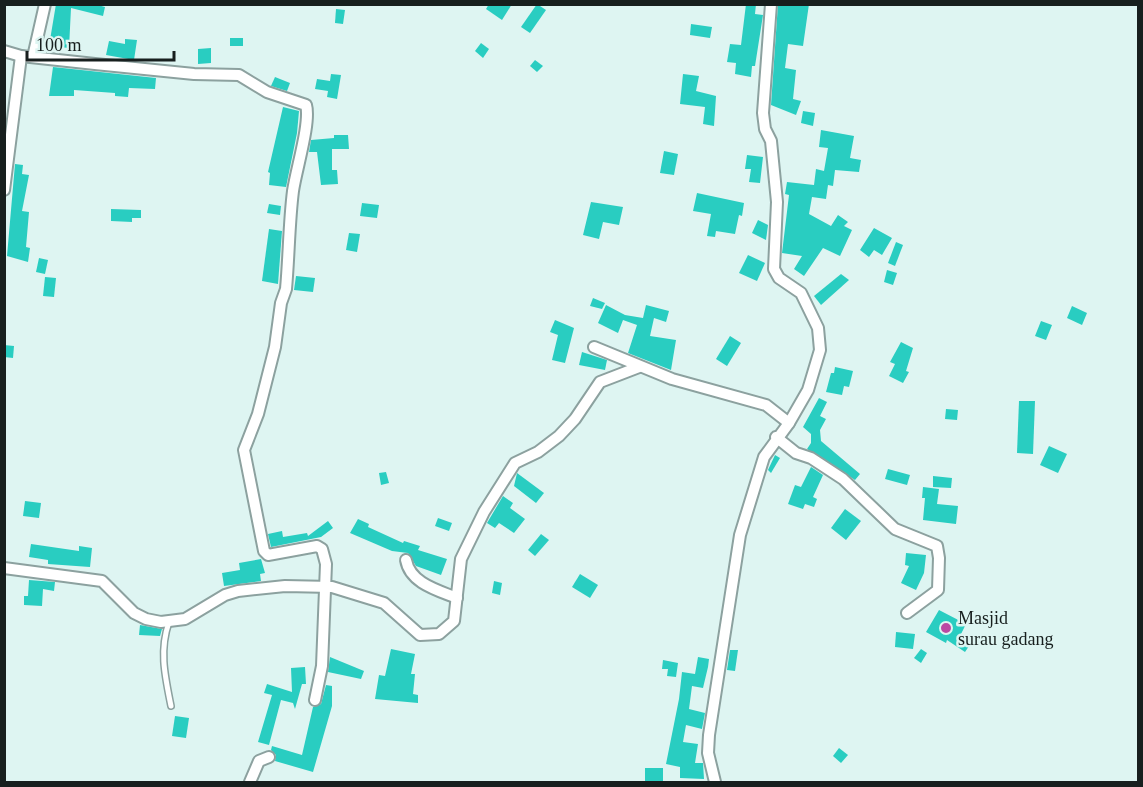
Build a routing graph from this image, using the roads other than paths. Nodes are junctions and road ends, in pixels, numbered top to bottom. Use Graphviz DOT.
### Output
graph roads {
  1 [pos="45,4"];
  2 [pos="771,4"];
  3 [pos="4,51"];
  4 [pos="21,56"];
  5 [pos="33,57"];
  6 [pos="4,189"];
  7 [pos="594,347"];
  8 [pos="639,367"];
  9 [pos="789,423"];
  10 [pos="776,437"];
  11 [pos="406,560"];
  12 [pos="4,568"];
  13 [pos="324,586"];
  14 [pos="457,598"];
  15 [pos="907,613"];
  16 [pos="169,622"];
  17 [pos="315,700"];
  18 [pos="171,706"];
  19 [pos="269,757"];
  20 [pos="250,783"];
  21 [pos="715,783"];
  1 -- 5 [label="street"];
  2 -- 9 [label="street"];
  3 -- 4 [label="street"];
  4 -- 5 [label="street"];
  4 -- 6 [label="street"];
  5 -- 13 [label="street"];
  7 -- 8 [label="street"];
  8 -- 9 [label="street"];
  8 -- 14 [label="street"];
  9 -- 10 [label="street"];
  10 -- 15 [label="street"];
  10 -- 21 [label="street"];
  11 -- 14 [label="street"];
  12 -- 16 [label="street"];
  13 -- 14 [label="street"];
  13 -- 16 [label="street"];
  13 -- 17 [label="street"];
  16 -- 18 [label="lane"];
  19 -- 20 [label="street"];
}
